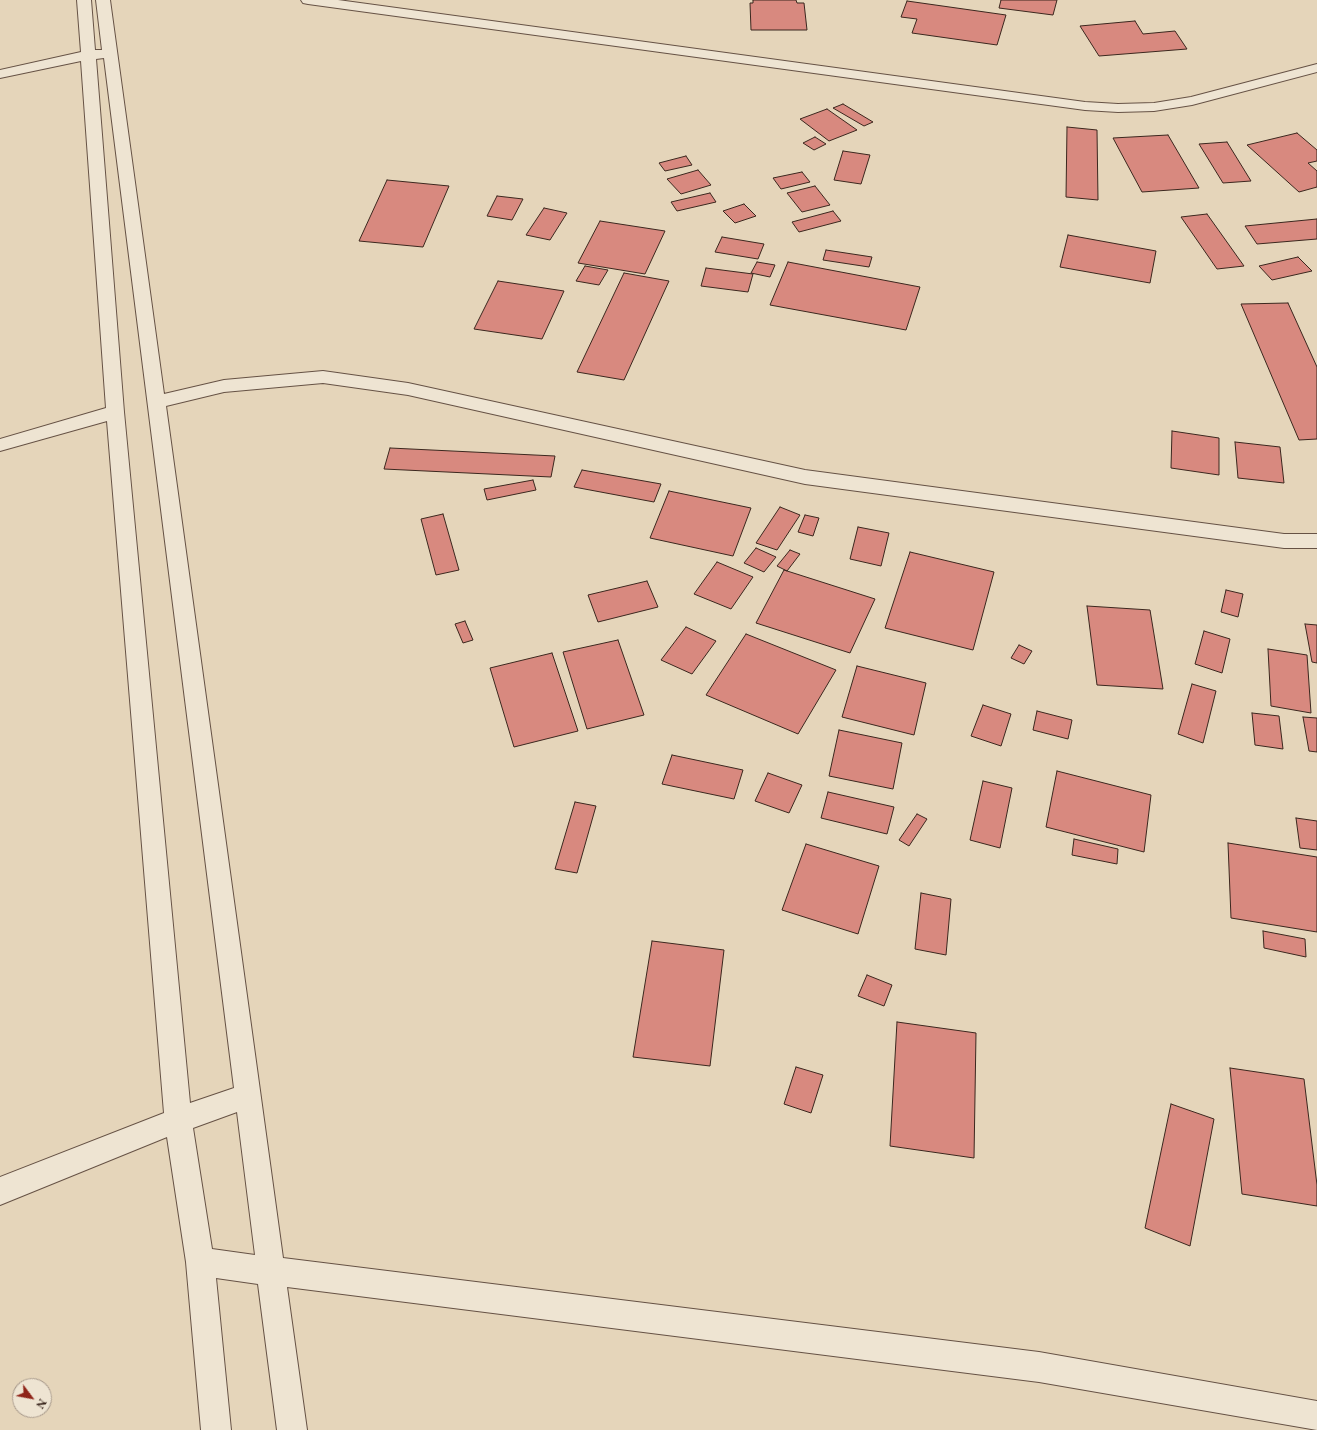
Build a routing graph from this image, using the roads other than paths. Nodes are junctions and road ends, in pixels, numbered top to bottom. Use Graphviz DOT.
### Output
graph roads {
  1 [pos="84,0"];
  2 [pos="103,0"];
  3 [pos="308,0"];
  4 [pos="99,54"];
  5 [pos="1317,68"];
  6 [pos="0,74"];
  7 [pos="156,402"];
  8 [pos="115,412"];
  9 [pos="0,444"];
  10 [pos="1317,541"];
  11 [pos="247,1096"];
  12 [pos="178,1120"];
  13 [pos="0,1191"];
  14 [pos="200,1262"];
  15 [pos="271,1270"];
  16 [pos="1317,1416"];
  17 [pos="216,1430"];
  18 [pos="292,1430"];
  1 -- 4 [label="street"];
  2 -- 4 [label="street"];
  3 -- 5 [label="street"];
  4 -- 6 [label="street"];
  4 -- 7 [label="street"];
  4 -- 8 [label="street"];
  7 -- 10 [label="street"];
  7 -- 11 [label="street"];
  8 -- 9 [label="street"];
  8 -- 12 [label="street"];
  11 -- 12 [label="street"];
  11 -- 15 [label="street"];
  12 -- 13 [label="street"];
  12 -- 14 [label="street"];
  14 -- 15 [label="street"];
  14 -- 17 [label="street"];
  15 -- 16 [label="street"];
  15 -- 18 [label="street"];
}
